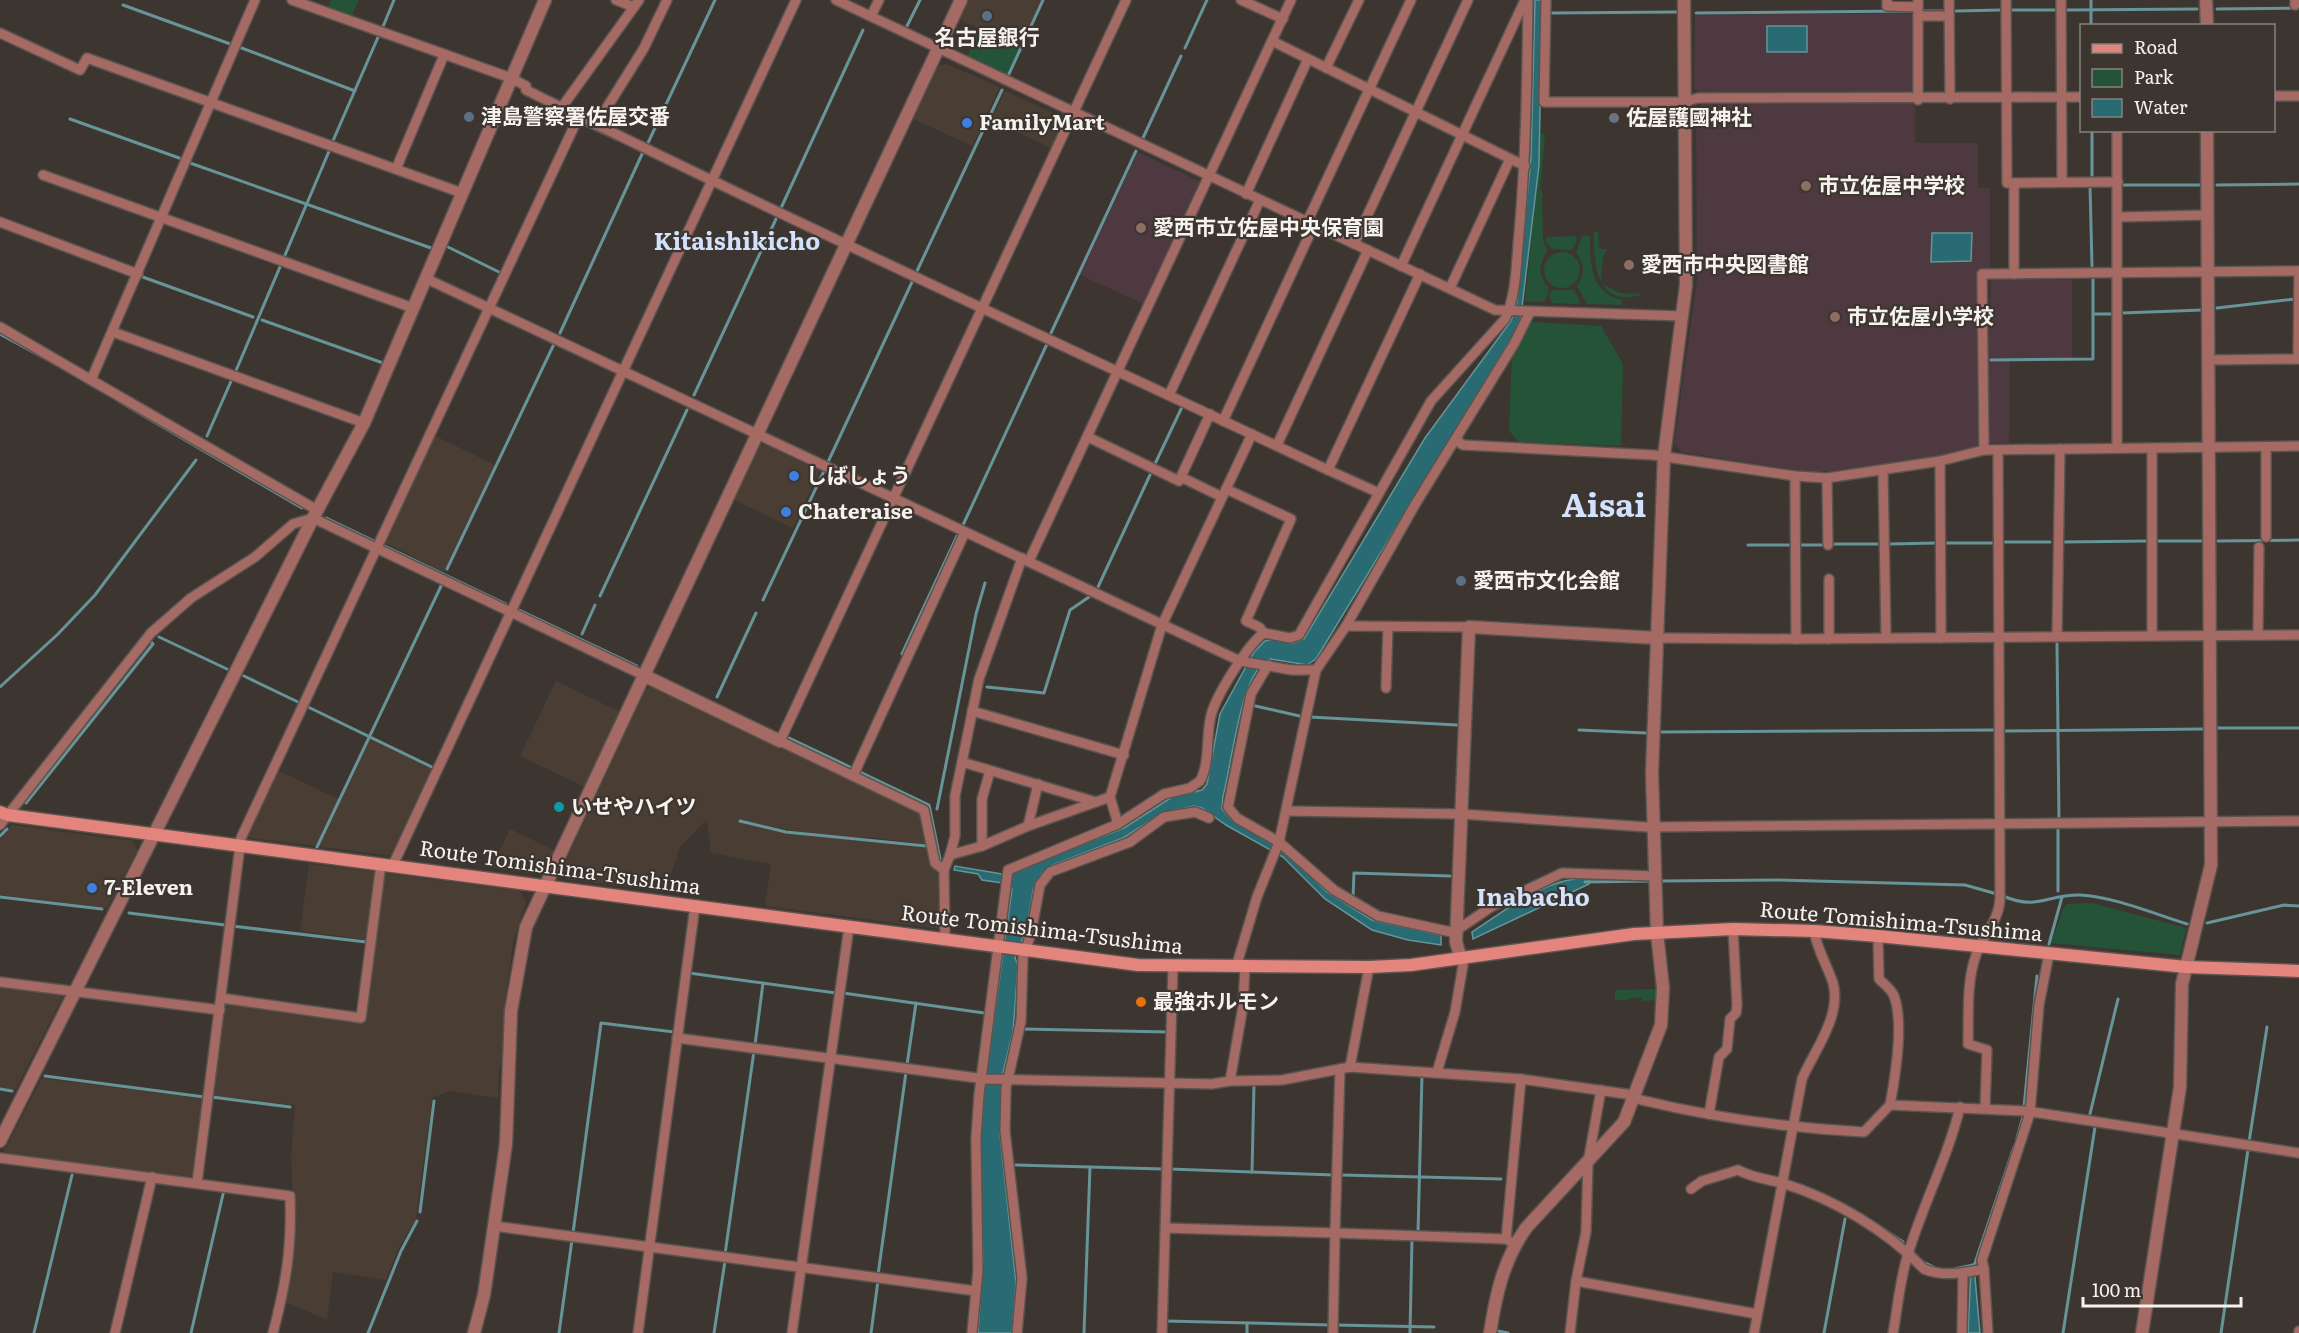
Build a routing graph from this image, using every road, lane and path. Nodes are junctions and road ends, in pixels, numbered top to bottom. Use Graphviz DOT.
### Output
graph roads {
  1 [pos="255,0"];
  2 [pos="292,0"];
  3 [pos="545,0"];
  4 [pos="616,0"];
  5 [pos="667,0"];
  6 [pos="796,0"];
  7 [pos="836,0"];
  8 [pos="879,0"];
  9 [pos="961,0"];
  10 [pos="1125,0"];
  11 [pos="1241,0"];
  12 [pos="1291,0"];
  13 [pos="1359,0"];
  14 [pos="1411,0"];
  15 [pos="1468,0"];
  16 [pos="1527,0"];
  17 [pos="1546,0"];
  18 [pos="1684,0"];
  19 [pos="1887,0"];
  20 [pos="1948,0"];
  21 [pos="2006,0"];
  22 [pos="2061,0"];
  23 [pos="2206,0"];
  24 [pos="636,4"];
  25 [pos="1918,8"];
  26 [pos="871,16"];
  27 [pos="1949,16"];
  28 [pos="1282,19"];
  29 [pos="2207,24"];
  30 [pos="0,33"];
  31 [pos="1272,41"];
  32 [pos="938,48"];
  33 [pos="444,55"];
  34 [pos="1308,59"];
  35 [pos="1326,68"];
  36 [pos="511,78"];
  37 [pos="1370,90"];
  38 [pos="2275,96"];
  39 [pos="2299,96"];
  40 [pos="2061,98"];
  41 [pos="2080,98"];
  42 [pos="1918,99"];
  43 [pos="1950,99"];
  44 [pos="2007,99"];
  45 [pos="211,102"];
  46 [pos="1684,102"];
  47 [pos="562,107"];
  48 [pos="1074,112"];
  49 [pos="1416,112"];
  50 [pos="579,116"];
  51 [pos="596,125"];
  52 [pos="2117,132"];
  53 [pos="2207,132"];
  54 [pos="1462,135"];
  55 [pos="1510,159"];
  56 [pos="1525,166"];
  57 [pos="396,169"];
  58 [pos="43,175"];
  59 [pos="1209,175"];
  60 [pos="713,180"];
  61 [pos="2062,182"];
  62 [pos="2118,182"];
  63 [pos="2014,183"];
  64 [pos="462,194"];
  65 [pos="1246,194"];
  66 [pos="1260,200"];
  67 [pos="2208,215"];
  68 [pos="2118,217"];
  69 [pos="162,219"];
  70 [pos="1311,224"];
  71 [pos="7,225"];
  72 [pos="847,244"];
  73 [pos="1354,244"];
  74 [pos="1368,250"];
  75 [pos="1401,266"];
  76 [pos="2208,271"];
  77 [pos="2299,271"];
  78 [pos="2118,273"];
  79 [pos="138,274"];
  80 [pos="1420,274"];
  81 [pos="2014,274"];
  82 [pos="427,279"];
  83 [pos="1450,288"];
  84 [pos="414,308"];
  85 [pos="489,308"];
  86 [pos="983,309"];
  87 [pos="1511,312"];
  88 [pos="1527,312"];
  89 [pos="1683,316"];
  90 [pos="0,327"];
  91 [pos="112,332"];
  92 [pos="2299,359"];
  93 [pos="2209,360"];
  94 [pos="622,371"];
  95 [pos="1117,371"];
  96 [pos="91,380"];
  97 [pos="1169,395"];
  98 [pos="1210,414"];
  99 [pos="1223,421"];
  100 [pos="364,423"];
  101 [pos="1252,434"];
  102 [pos="758,436"];
  103 [pos="1088,437"];
  104 [pos="1456,440"];
  105 [pos="1277,445"];
  106 [pos="2299,446"];
  107 [pos="2210,447"];
  108 [pos="2266,447"];
  109 [pos="2117,448"];
  110 [pos="2152,448"];
  111 [pos="2060,449"];
  112 [pos="1984,450"];
  113 [pos="1998,450"];
  114 [pos="1664,456"];
  115 [pos="1940,462"];
  116 [pos="1328,470"];
  117 [pos="1883,471"];
  118 [pos="1795,476"];
  119 [pos="1181,477"];
  120 [pos="1827,478"];
  121 [pos="1224,493"];
  122 [pos="1379,493"];
  123 [pos="893,498"];
  124 [pos="315,514"];
  125 [pos="965,532"];
  126 [pos="2266,537"];
  127 [pos="378,544"];
  128 [pos="1828,545"];
  129 [pos="2259,547"];
  130 [pos="1026,559"];
  131 [pos="1829,579"];
  132 [pos="511,612"];
  133 [pos="1162,625"];
  134 [pos="1346,626"];
  135 [pos="1388,627"];
  136 [pos="1469,627"];
  137 [pos="1264,633"];
  138 [pos="2258,635"];
  139 [pos="2299,635"];
  140 [pos="2152,636"];
  141 [pos="2210,636"];
  142 [pos="2057,637"];
  143 [pos="1656,638"];
  144 [pos="1941,638"];
  145 [pos="1999,638"];
  146 [pos="1796,639"];
  147 [pos="1829,639"];
  148 [pos="1886,639"];
  149 [pos="1243,661"];
  150 [pos="1266,665"];
  151 [pos="1316,670"];
  152 [pos="643,675"];
  153 [pos="1386,687"];
  154 [pos="972,711"];
  155 [pos="780,741"];
  156 [pos="1124,755"];
  157 [pos="962,762"];
  158 [pos="990,771"];
  159 [pos="853,776"];
  160 [pos="1038,784"];
  161 [pos="1110,797"];
  162 [pos="1096,802"];
  163 [pos="1287,811"];
  164 [pos="4,813"];
  165 [pos="1461,814"];
  166 [pos="1209,819"];
  167 [pos="2299,821"];
  168 [pos="2211,822"];
  169 [pos="1118,824"];
  170 [pos="2001,824"];
  171 [pos="0,825"];
  172 [pos="1028,826"];
  173 [pos="1653,826"];
  174 [pos="153,834"];
  175 [pos="240,845"];
  176 [pos="982,846"];
  177 [pos="1277,847"];
  178 [pos="950,855"];
  179 [pos="387,864"];
  180 [pos="944,870"];
  181 [pos="1654,880"];
  182 [pos="546,886"];
  183 [pos="695,906"];
  184 [pos="849,927"];
  185 [pos="1733,929"];
  186 [pos="1457,931"];
  187 [pos="1814,931"];
  188 [pos="1657,933"];
  189 [pos="1878,936"];
  190 [pos="945,939"];
  191 [pos="999,945"];
  192 [pos="1980,947"];
  193 [pos="1023,950"];
  194 [pos="2049,954"];
  195 [pos="1461,958"];
  196 [pos="1173,967"];
  197 [pos="1241,967"];
  198 [pos="1369,967"];
  199 [pos="2186,968"];
  200 [pos="2299,970"];
  201 [pos="0,982"];
  202 [pos="75,991"];
  203 [pos="221,998"];
  204 [pos="220,1010"];
  205 [pos="677,1038"];
  206 [pos="831,1058"];
  207 [pos="1345,1068"];
  208 [pos="1437,1072"];
  209 [pos="983,1078"];
  210 [pos="1521,1080"];
  211 [pos="1006,1081"];
  212 [pos="1230,1081"];
  213 [pos="1170,1084"];
  214 [pos="1601,1090"];
  215 [pos="1633,1095"];
  216 [pos="1890,1105"];
  217 [pos="1960,1107"];
  218 [pos="1985,1108"];
  219 [pos="2030,1113"];
  220 [pos="1708,1114"];
  221 [pos="1792,1126"];
  222 [pos="2172,1134"];
  223 [pos="0,1141"];
  224 [pos="2299,1153"];
  225 [pos="0,1158"];
  226 [pos="1588,1162"];
  227 [pos="152,1177"];
  228 [pos="197,1183"];
  229 [pos="1782,1183"];
  230 [pos="1690,1189"];
  231 [pos="494,1226"];
  232 [pos="1166,1228"];
  233 [pos="1335,1233"];
  234 [pos="1510,1241"];
  235 [pos="650,1248"];
  236 [pos="1908,1253"];
  237 [pos="801,1268"];
  238 [pos="1982,1269"];
  239 [pos="1966,1272"];
  240 [pos="1576,1281"];
  241 [pos="976,1291"];
  242 [pos="1757,1314"];
  243 [pos="115,1333"];
  244 [pos="273,1333"];
  245 [pos="474,1333"];
  246 [pos="638,1333"];
  247 [pos="792,1333"];
  248 [pos="972,1333"];
  249 [pos="1017,1333"];
  250 [pos="1162,1333"];
  251 [pos="1333,1333"];
  252 [pos="1490,1333"];
  253 [pos="1570,1333"];
  254 [pos="1754,1333"];
  255 [pos="1893,1333"];
  256 [pos="1962,1333"];
  257 [pos="1988,1333"];
  258 [pos="2142,1333"];
  1 -- 45 [label="street"];
  2 -- 33 [label="street"];
  3 -- 36 [label="street"];
  4 -- 24 [label="street"];
  5 -- 51 [label="street"];
  6 -- 60 [label="street"];
  7 -- 26 [label="street"];
  8 -- 26 [label="street"];
  9 -- 32 [label="street"];
  10 -- 48 [label="street"];
  11 -- 28 [label="street"];
  12 -- 28 [label="street"];
  13 -- 35 [label="street"];
  14 -- 37 [label="street"];
  15 -- 49 [label="street"];
  16 -- 54 [label="street"];
  16 -- 56 [label="street"];
  17 -- 46 [label="street"];
  18 -- 46 [label="street"];
  19 -- 25 [label="street"];
  20 -- 27 [label="street"];
  21 -- 44 [label="street"];
  22 -- 40 [label="street"];
  23 -- 29 [label="street"];
  24 -- 47 [label="street"];
  25 -- 27 [label="street"];
  25 -- 42 [label="street"];
  26 -- 32 [label="street"];
  27 -- 43 [label="street"];
  28 -- 31 [label="street"];
  30 -- 45 [label="street"];
  31 -- 34 [label="street"];
  31 -- 59 [label="street"];
  32 -- 48 [label="street"];
  32 -- 72 [label="street"];
  33 -- 36 [label="street"];
  33 -- 57 [label="street"];
  34 -- 35 [label="street"];
  34 -- 65 [label="street"];
  35 -- 37 [label="street"];
  36 -- 47 [label="street"];
  36 -- 64 [label="street"];
  37 -- 49 [label="street"];
  37 -- 70 [label="street"];
  38 -- 39 [label="street"];
  40 -- 41 [label="street"];
  40 -- 44 [label="street"];
  40 -- 61 [label="street"];
  42 -- 43 [label="street"];
  42 -- 46 [label="street"];
  43 -- 44 [label="street"];
  44 -- 63 [label="street"];
  45 -- 57 [label="street"];
  45 -- 69 [label="street"];
  46 -- 89 [label="street"];
  47 -- 50 [label="street"];
  48 -- 59 [label="street"];
  48 -- 86 [label="street"];
  49 -- 54 [label="street"];
  49 -- 73 [label="street"];
  50 -- 51 [label="street"];
  50 -- 85 [label="street"];
  51 -- 60 [label="street"];
  52 -- 62 [label="street"];
  53 -- 67 [label="street"];
  54 -- 55 [label="street"];
  54 -- 75 [label="street"];
  55 -- 56 [label="street"];
  55 -- 83 [label="street"];
  56 -- 87 [label="street"];
  57 -- 64 [label="street"];
  58 -- 69 [label="street"];
  59 -- 65 [label="street"];
  59 -- 95 [label="street"];
  60 -- 72 [label="street"];
  60 -- 94 [label="street"];
  61 -- 62 [label="street"];
  61 -- 63 [label="street"];
  62 -- 68 [label="street"];
  63 -- 81 [label="street"];
  64 -- 82 [label="street"];
  65 -- 66 [label="street"];
  66 -- 70 [label="street"];
  66 -- 97 [label="street"];
  67 -- 68 [label="street"];
  67 -- 76 [label="street"];
  68 -- 78 [label="street"];
  69 -- 79 [label="street"];
  69 -- 84 [label="street"];
  70 -- 73 [label="street"];
  70 -- 99 [label="street"];
  71 -- 79 [label="street"];
  72 -- 86 [label="street"];
  72 -- 102 [label="street"];
  73 -- 74 [label="street"];
  74 -- 75 [label="street"];
  74 -- 105 [label="street"];
  75 -- 80 [label="street"];
  76 -- 77 [label="street"];
  76 -- 78 [label="street"];
  76 -- 93 [label="street"];
  77 -- 92 [label="street"];
  78 -- 81 [label="street"];
  78 -- 109 [label="street"];
  79 -- 91 [label="street"];
  80 -- 83 [label="street"];
  80 -- 116 [label="street"];
  81 -- 112 [label="street"];
  82 -- 84 [label="street"];
  82 -- 85 [label="street"];
  83 -- 87 [label="street"];
  84 -- 100 [label="street"];
  85 -- 94 [label="street"];
  85 -- 127 [label="street"];
  86 -- 95 [label="street"];
  86 -- 123 [label="street"];
  87 -- 88 [label="street"];
  87 -- 122 [label="street"];
  88 -- 89 [label="street"];
  88 -- 104 [label="street"];
  89 -- 114 [label="street"];
  90 -- 96 [label="street"];
  91 -- 96 [label="street"];
  91 -- 100 [label="street"];
  92 -- 93 [label="street"];
  93 -- 107 [label="street"];
  94 -- 102 [label="street"];
  94 -- 132 [label="street"];
  95 -- 97 [label="street"];
  95 -- 103 [label="street"];
  96 -- 124 [label="street"];
  97 -- 98 [label="street"];
  98 -- 99 [label="street"];
  98 -- 119 [label="street"];
  99 -- 101 [label="street"];
  100 -- 124 [label="street"];
  101 -- 105 [label="street"];
  101 -- 121 [label="street"];
  102 -- 123 [label="street"];
  102 -- 152 [label="street"];
  103 -- 119 [label="street"];
  103 -- 130 [label="street"];
  104 -- 114 [label="street"];
  104 -- 134 [label="street"];
  105 -- 116 [label="street"];
  106 -- 108 [label="street"];
  107 -- 108 [label="street"];
  107 -- 110 [label="street"];
  107 -- 141 [label="street"];
  108 -- 126 [label="street"];
  109 -- 110 [label="street"];
  109 -- 111 [label="street"];
  110 -- 140 [label="street"];
  111 -- 113 [label="street"];
  111 -- 142 [label="street"];
  112 -- 113 [label="street"];
  112 -- 115 [label="street"];
  113 -- 145 [label="street"];
  114 -- 118 [label="street"];
  114 -- 143 [label="street"];
  115 -- 117 [label="street"];
  115 -- 144 [label="street"];
  116 -- 122 [label="street"];
  117 -- 120 [label="street"];
  117 -- 148 [label="street"];
  118 -- 120 [label="street"];
  118 -- 146 [label="street"];
  119 -- 121 [label="street"];
  120 -- 128 [label="street"];
  121 -- 133 [label="street"];
  121 -- 137 [label="street"];
  122 -- 137 [label="street"];
  123 -- 125 [label="street"];
  123 -- 155 [label="street"];
  124 -- 127 [label="street"];
  124 -- 164 [label="street"];
  124 -- 174 [label="street"];
  125 -- 130 [label="street"];
  125 -- 159 [label="street"];
  127 -- 132 [label="street"];
  127 -- 175 [label="street"];
  129 -- 138 [label="street"];
  130 -- 133 [label="street"];
  130 -- 154 [label="street"];
  131 -- 147 [label="street"];
  132 -- 152 [label="street"];
  132 -- 179 [label="street"];
  133 -- 149 [label="street"];
  133 -- 156 [label="street"];
  134 -- 135 [label="street"];
  134 -- 151 [label="street"];
  135 -- 136 [label="street"];
  135 -- 153 [label="street"];
  136 -- 143 [label="street"];
  136 -- 165 [label="street"];
  137 -- 149 [label="street"];
  138 -- 139 [label="street"];
  138 -- 141 [label="street"];
  140 -- 141 [label="street"];
  140 -- 142 [label="street"];
  141 -- 168 [label="street"];
  142 -- 145 [label="street"];
  143 -- 146 [label="street"];
  143 -- 173 [label="street"];
  144 -- 145 [label="street"];
  144 -- 148 [label="street"];
  145 -- 170 [label="street"];
  146 -- 147 [label="street"];
  147 -- 148 [label="street"];
  149 -- 150 [label="street"];
  149 -- 169 [label="street"];
  150 -- 151 [label="street"];
  150 -- 177 [label="street"];
  151 -- 163 [label="street"];
  152 -- 155 [label="street"];
  152 -- 182 [label="street"];
  154 -- 156 [label="street"];
  154 -- 157 [label="street"];
  155 -- 159 [label="street"];
  156 -- 161 [label="street"];
  157 -- 158 [label="street"];
  157 -- 178 [label="street"];
  158 -- 160 [label="street"];
  158 -- 176 [label="street"];
  159 -- 180 [label="street"];
  160 -- 162 [label="street"];
  160 -- 172 [label="street"];
  161 -- 162 [label="street"];
  161 -- 169 [label="street"];
  162 -- 172 [label="street"];
  163 -- 165 [label="street"];
  163 -- 177 [label="street"];
  164 -- 171 [label="street"];
  164 -- 174 [label="main road, Route Tomishima-Tsushima"];
  165 -- 173 [label="street"];
  165 -- 186 [label="street"];
  166 -- 193 [label="street"];
  167 -- 168 [label="street"];
  168 -- 170 [label="street"];
  168 -- 199 [label="street"];
  169 -- 191 [label="street"];
  170 -- 173 [label="street"];
  170 -- 192 [label="street"];
  172 -- 176 [label="street"];
  173 -- 181 [label="street"];
  174 -- 175 [label="main road, Route Tomishima-Tsushima"];
  174 -- 202 [label="street"];
  175 -- 179 [label="main road, Route Tomishima-Tsushima"];
  175 -- 203 [label="street"];
  176 -- 178 [label="street"];
  177 -- 186 [label="street"];
  177 -- 197 [label="street"];
  178 -- 180 [label="street"];
  179 -- 182 [label="main road, Route Tomishima-Tsushima"];
  179 -- 203 [label="street"];
  180 -- 190 [label="street"];
  181 -- 186 [label="street"];
  181 -- 188 [label="street"];
  182 -- 183 [label="main road, Route Tomishima-Tsushima"];
  182 -- 231 [label="street"];
  183 -- 184 [label="main road, Route Tomishima-Tsushima"];
  183 -- 205 [label="street"];
  184 -- 190 [label="main road, Route Tomishima-Tsushima"];
  184 -- 206 [label="street"];
  185 -- 187 [label="main road, Route Tomishima-Tsushima"];
  185 -- 188 [label="main road, Route Tomishima-Tsushima"];
  185 -- 220 [label="street"];
  186 -- 195 [label="street"];
  187 -- 189 [label="main road, Route Tomishima-Tsushima"];
  187 -- 221 [label="street"];
  188 -- 195 [label="main road, Route Tomishima-Tsushima"];
  188 -- 215 [label="street"];
  189 -- 192 [label="main road, Route Tomishima-Tsushima"];
  189 -- 216 [label="street"];
  190 -- 191 [label="main road, Route Tomishima-Tsushima"];
  191 -- 193 [label="main road, Route Tomishima-Tsushima"];
  191 -- 209 [label="street"];
  192 -- 194 [label="main road, Route Tomishima-Tsushima"];
  192 -- 218 [label="street"];
  193 -- 196 [label="main road, Route Tomishima-Tsushima"];
  193 -- 211 [label="street"];
  194 -- 199 [label="main road, Route Tomishima-Tsushima"];
  194 -- 219 [label="street"];
  195 -- 198 [label="main road, Route Tomishima-Tsushima"];
  195 -- 208 [label="street"];
  196 -- 197 [label="main road, Route Tomishima-Tsushima"];
  196 -- 213 [label="street"];
  197 -- 198 [label="main road, Route Tomishima-Tsushima"];
  197 -- 212 [label="street"];
  198 -- 207 [label="street"];
  199 -- 200 [label="main road, Route Tomishima-Tsushima"];
  199 -- 222 [label="street"];
  201 -- 202 [label="street"];
  202 -- 204 [label="street"];
  202 -- 223 [label="street"];
  203 -- 204 [label="street"];
  204 -- 228 [label="street"];
  205 -- 206 [label="street"];
  205 -- 235 [label="street"];
  206 -- 209 [label="street"];
  206 -- 237 [label="street"];
  207 -- 208 [label="street"];
  207 -- 212 [label="street"];
  207 -- 233 [label="street"];
  208 -- 210 [label="street"];
  209 -- 211 [label="street"];
  209 -- 241 [label="street"];
  210 -- 214 [label="street"];
  210 -- 234 [label="street"];
  211 -- 213 [label="street"];
  211 -- 249 [label="street"];
  212 -- 213 [label="street"];
  213 -- 232 [label="street"];
  214 -- 215 [label="street"];
  214 -- 226 [label="street"];
  215 -- 220 [label="street"];
  215 -- 226 [label="street"];
  216 -- 217 [label="street"];
  216 -- 221 [label="street"];
  217 -- 218 [label="street"];
  217 -- 236 [label="street"];
  218 -- 219 [label="street"];
  219 -- 222 [label="street"];
  219 -- 238 [label="street"];
  220 -- 221 [label="street"];
  221 -- 229 [label="street"];
  222 -- 224 [label="street"];
  222 -- 258 [label="street"];
  225 -- 227 [label="street"];
  226 -- 234 [label="street"];
  226 -- 240 [label="street"];
  227 -- 228 [label="street"];
  227 -- 243 [label="street"];
  228 -- 244 [label="street"];
  229 -- 230 [label="street"];
  229 -- 236 [label="street"];
  229 -- 242 [label="street"];
  231 -- 235 [label="street"];
  231 -- 245 [label="street"];
  232 -- 233 [label="street"];
  232 -- 250 [label="street"];
  233 -- 234 [label="street"];
  233 -- 251 [label="street"];
  234 -- 252 [label="street"];
  235 -- 237 [label="street"];
  235 -- 246 [label="street"];
  236 -- 239 [label="street"];
  236 -- 255 [label="street"];
  237 -- 241 [label="street"];
  237 -- 247 [label="street"];
  238 -- 239 [label="street"];
  238 -- 257 [label="street"];
  239 -- 256 [label="street"];
  240 -- 242 [label="street"];
  240 -- 253 [label="street"];
  241 -- 248 [label="street"];
  242 -- 254 [label="street"];
}
